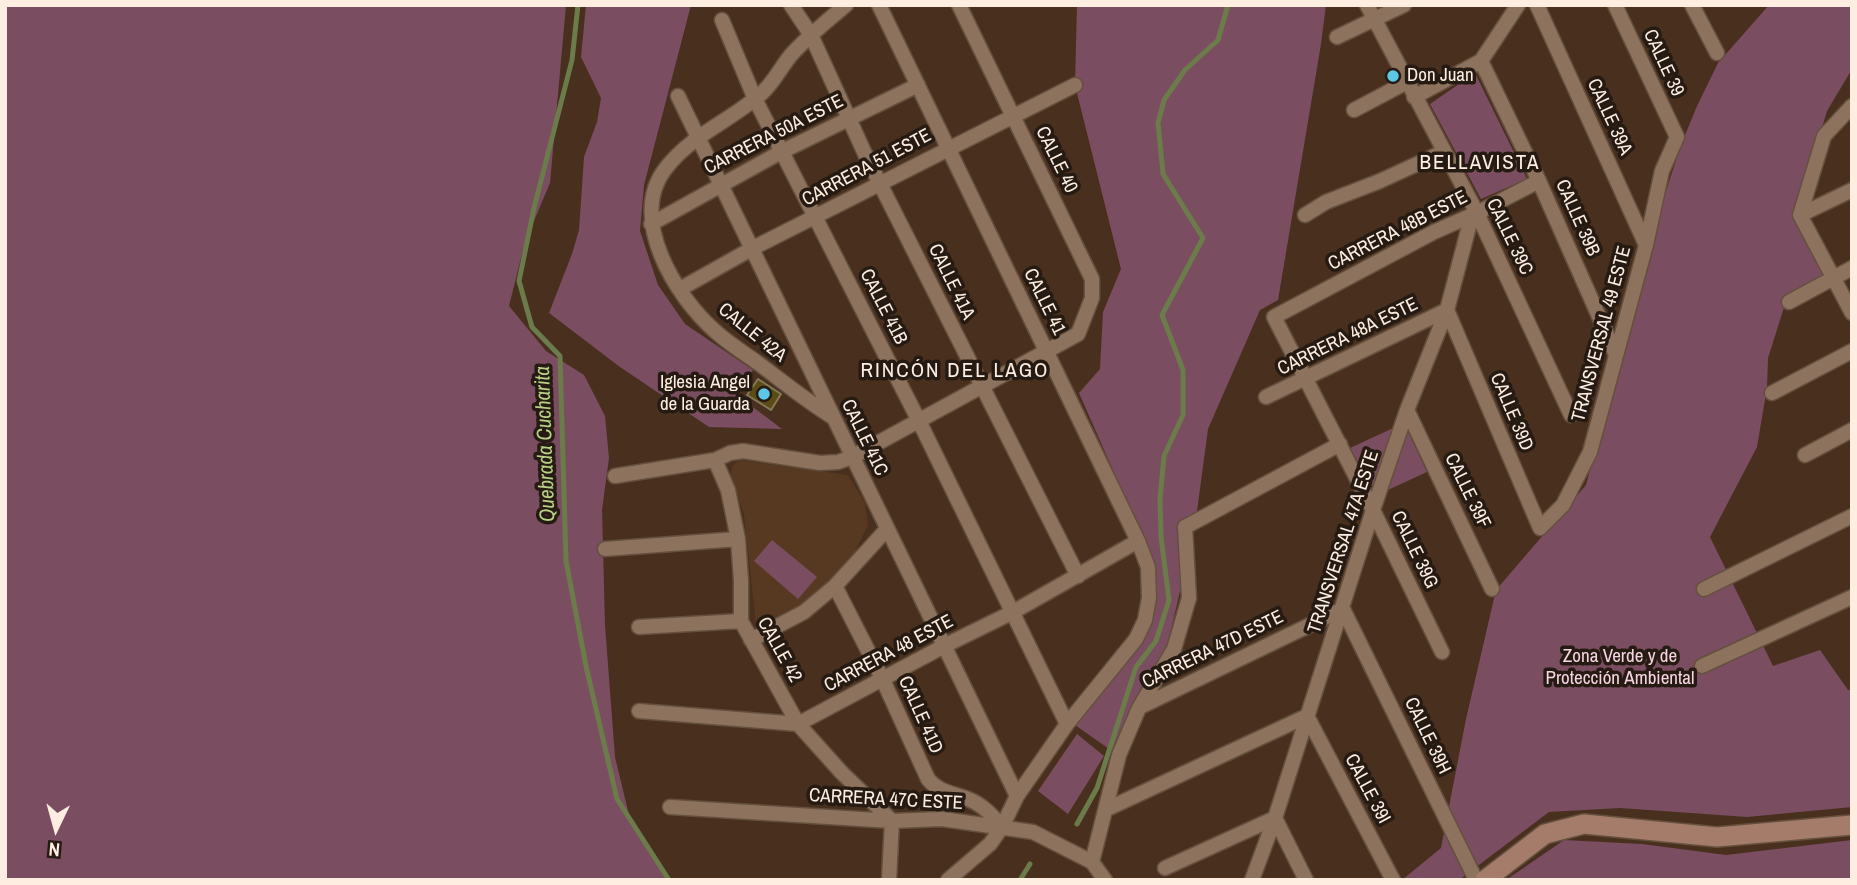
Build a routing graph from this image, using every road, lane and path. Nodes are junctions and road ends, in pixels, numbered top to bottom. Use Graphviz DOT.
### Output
graph roads {
  1 [pos="791,5"];
  2 [pos="846,5"];
  3 [pos="879,5"];
  4 [pos="959,5"];
  5 [pos="1367,5"];
  6 [pos="1404,5"];
  7 [pos="1518,5"];
  8 [pos="1537,5"];
  9 [pos="1615,5"];
  10 [pos="1692,5"];
  11 [pos="722,20"];
  12 [pos="1374,21"];
  13 [pos="811,35"];
  14 [pos="1337,37"];
  15 [pos="1717,52"];
  16 [pos="1481,61"];
  17 [pos="1407,82"];
  18 [pos="918,85"];
  19 [pos="1074,85"];
  20 [pos="678,96"];
  21 [pos="1415,97"];
  22 [pos="755,99"];
  23 [pos="1851,106"];
  24 [pos="1354,110"];
  25 [pos="1013,117"];
  26 [pos="848,118"];
  27 [pos="1677,137"];
  28 [pos="698,138"];
  29 [pos="948,148"];
  30 [pos="781,152"];
  31 [pos="1443,152"];
  32 [pos="1539,181"];
  33 [pos="721,184"];
  34 [pos="880,184"];
  35 [pos="1852,190"];
  36 [pos="1474,214"];
  37 [pos="1305,215"];
  38 [pos="1800,215"];
  39 [pos="816,218"];
  40 [pos="651,224"];
  41 [pos="1646,245"];
  42 [pos="753,248"];
  43 [pos="1852,268"];
  44 [pos="1832,278"];
  45 [pos="680,289"];
  46 [pos="1790,302"];
  47 [pos="1447,310"];
  48 [pos="1852,313"];
  49 [pos="1274,317"];
  50 [pos="1852,351"];
  51 [pos="1046,352"];
  52 [pos="1616,355"];
  53 [pos="1306,380"];
  54 [pos="981,387"];
  55 [pos="1772,393"];
  56 [pos="1266,397"];
  57 [pos="1408,410"];
  58 [pos="1571,415"];
  59 [pos="831,416"];
  60 [pos="919,421"];
  61 [pos="1852,430"];
  62 [pos="1340,444"];
  63 [pos="1805,455"];
  64 [pos="852,457"];
  65 [pos="715,460"];
  66 [pos="615,476"];
  67 [pos="1373,510"];
  68 [pos="1852,516"];
  69 [pos="1540,528"];
  70 [pos="887,529"];
  71 [pos="738,539"];
  72 [pos="1138,541"];
  73 [pos="606,549"];
  74 [pos="1078,576"];
  75 [pos="835,586"];
  76 [pos="1492,589"];
  77 [pos="1704,589"];
  78 [pos="1852,597"];
  79 [pos="1343,609"];
  80 [pos="1013,612"];
  81 [pos="1145,620"];
  82 [pos="741,621"];
  83 [pos="639,628"];
  84 [pos="751,640"];
  85 [pos="946,645"];
  86 [pos="1442,652"];
  87 [pos="1702,666"];
  88 [pos="883,680"];
  89 [pos="1139,708"];
  90 [pos="639,711"];
  91 [pos="1307,716"];
  92 [pos="798,724"];
  93 [pos="1067,724"];
  94 [pos="1017,796"];
  95 [pos="670,807"];
  96 [pos="1107,808"];
  97 [pos="1275,818"];
  98 [pos="891,821"];
  99 [pos="1852,825"];
  100 [pos="1002,827"];
  101 [pos="1092,862"];
  102 [pos="1165,869"];
  103 [pos="890,880"];
  104 [pos="948,880"];
  105 [pos="1105,880"];
  106 [pos="1252,880"];
  107 [pos="1306,880"];
  108 [pos="1393,880"];
  109 [pos="1476,880"];
  110 [pos="1485,880"];
  1 -- 13 [label="street, CALLE 41A"];
  2 -- 13 [label="street"];
  3 -- 18 [label="street, CALLE 41"];
  4 -- 25 [label="street, CALLE 40"];
  5 -- 12 [label="street, CALLE 39C"];
  6 -- 12 [label="street"];
  7 -- 16 [label="street"];
  8 -- 41 [label="street, CALLE 39A"];
  9 -- 27 [label="street, CALLE 39"];
  10 -- 15 [label="street"];
  11 -- 22 [label="street, CALLE 41B"];
  12 -- 14 [label="street"];
  12 -- 17 [label="street, CALLE 39C"];
  13 -- 22 [label="street"];
  13 -- 26 [label="street, CALLE 41A"];
  16 -- 21 [label="street"];
  16 -- 32 [label="street, CALLE 39B"];
  17 -- 21 [label="street, CALLE 39C"];
  17 -- 24 [label="street"];
  18 -- 26 [label="street, CARRERA 50A ESTE"];
  18 -- 29 [label="street, CALLE 41"];
  19 -- 25 [label="street, CARRERA 51 ESTE"];
  20 -- 28 [label="street, CALLE 41C"];
  21 -- 31 [label="street, CALLE 39C"];
  22 -- 28 [label="street"];
  22 -- 30 [label="street, CALLE 41B"];
  23 -- 38 [label="street"];
  25 -- 29 [label="street, CARRERA 51 ESTE"];
  25 -- 51 [label="street, CALLE 40"];
  26 -- 30 [label="street, CARRERA 50A ESTE"];
  26 -- 34 [label="street, CALLE 41A"];
  27 -- 41 [label="street, TRANSVERSAL 49 ESTE"];
  28 -- 33 [label="street, CALLE 41C"];
  28 -- 40 [label="street"];
  29 -- 34 [label="street, CARRERA 51 ESTE"];
  29 -- 51 [label="street, CALLE 41"];
  30 -- 33 [label="street, CARRERA 50A ESTE"];
  30 -- 39 [label="street, CALLE 41B"];
  31 -- 36 [label="street, CALLE 39C"];
  31 -- 37 [label="street"];
  32 -- 36 [label="street, CARRERA 48B ESTE"];
  32 -- 52 [label="street, CALLE 39B"];
  33 -- 40 [label="street, CARRERA 50A ESTE"];
  33 -- 42 [label="street, CALLE 41C"];
  34 -- 39 [label="street, CARRERA 51 ESTE"];
  34 -- 54 [label="street, CALLE 41A"];
  35 -- 38 [label="street"];
  36 -- 47 [label="street, TRANSVERSAL 47A ESTE"];
  36 -- 49 [label="street, CARRERA 48B ESTE"];
  36 -- 58 [label="street, CALLE 39C"];
  38 -- 44 [label="street"];
  39 -- 42 [label="street, CARRERA 51 ESTE"];
  39 -- 60 [label="street, CALLE 41B"];
  40 -- 45 [label="street, CALLE 42A"];
  41 -- 52 [label="street, TRANSVERSAL 49 ESTE"];
  42 -- 45 [label="street, CARRERA 51 ESTE"];
  42 -- 59 [label="street, CALLE 41C"];
  43 -- 44 [label="street"];
  44 -- 46 [label="street"];
  44 -- 48 [label="street"];
  45 -- 59 [label="street, CALLE 42A"];
  47 -- 53 [label="street, CARRERA 48A ESTE"];
  47 -- 57 [label="street, TRANSVERSAL 47A ESTE"];
  47 -- 69 [label="street, CALLE 39D"];
  49 -- 53 [label="street, CALLE 39G"];
  50 -- 55 [label="street"];
  51 -- 54 [label="street"];
  51 -- 72 [label="street, CALLE 41"];
  52 -- 69 [label="street, TRANSVERSAL 49 ESTE"];
  53 -- 56 [label="street, CARRERA 48A ESTE"];
  53 -- 62 [label="street, CALLE 39G"];
  54 -- 60 [label="street"];
  54 -- 74 [label="street, CALLE 41A"];
  57 -- 67 [label="street, TRANSVERSAL 47A ESTE"];
  57 -- 76 [label="street, CALLE 39F"];
  59 -- 64 [label="street, CALLE 41C"];
  60 -- 64 [label="street"];
  60 -- 80 [label="street, CALLE 41B"];
  61 -- 63 [label="street"];
  62 -- 67 [label="street, CALLE 39G"];
  62 -- 89 [label="street"];
  64 -- 65 [label="street"];
  64 -- 70 [label="street, CALLE 41C"];
  65 -- 66 [label="street"];
  65 -- 71 [label="street, CALLE 42"];
  67 -- 79 [label="street, TRANSVERSAL 47A ESTE"];
  67 -- 86 [label="street, CALLE 39G"];
  68 -- 77 [label="street"];
  70 -- 75 [label="street"];
  70 -- 85 [label="street, CALLE 41C"];
  71 -- 73 [label="street"];
  71 -- 82 [label="street, CALLE 42"];
  72 -- 74 [label="street, CARRERA 48 ESTE"];
  72 -- 81 [label="street, CALLE 41"];
  74 -- 80 [label="street, CARRERA 48 ESTE"];
  75 -- 84 [label="street"];
  75 -- 88 [label="street, CALLE 41D"];
  78 -- 87 [label="street"];
  79 -- 89 [label="street, CARRERA 47D ESTE"];
  79 -- 91 [label="street, TRANSVERSAL 47A ESTE"];
  79 -- 109 [label="street, CALLE 39H"];
  80 -- 85 [label="street, CARRERA 48 ESTE"];
  80 -- 93 [label="street, CALLE 41B"];
  81 -- 93 [label="street, CARRERA 47D ESTE"];
  82 -- 83 [label="street"];
  82 -- 84 [label="street, CALLE 42"];
  84 -- 92 [label="street, CALLE 42"];
  85 -- 88 [label="street, CARRERA 48 ESTE"];
  85 -- 94 [label="street, CALLE 41C"];
  88 -- 92 [label="street, CARRERA 48 ESTE"];
  88 -- 100 [label="street, CALLE 41D"];
  89 -- 96 [label="street"];
  90 -- 92 [label="street"];
  91 -- 96 [label="street"];
  91 -- 97 [label="street, TRANSVERSAL 47A ESTE"];
  91 -- 108 [label="street, CALLE 39I"];
  92 -- 98 [label="street, CALLE 42"];
  93 -- 94 [label="street, CARRERA 47D ESTE"];
  94 -- 100 [label="street, CARRERA 47D ESTE"];
  95 -- 98 [label="street, CARRERA 47C ESTE"];
  96 -- 101 [label="street"];
  97 -- 102 [label="street"];
  97 -- 106 [label="street, TRANSVERSAL 47A ESTE"];
  97 -- 107 [label="street"];
  98 -- 100 [label="street, CARRERA 47C ESTE"];
  98 -- 103 [label="street"];
  99 -- 110 [label="street"];
  100 -- 101 [label="street, CARRERA 47C ESTE"];
  100 -- 104 [label="street, CARRERA 47D ESTE"];
  101 -- 105 [label="street"];
}
